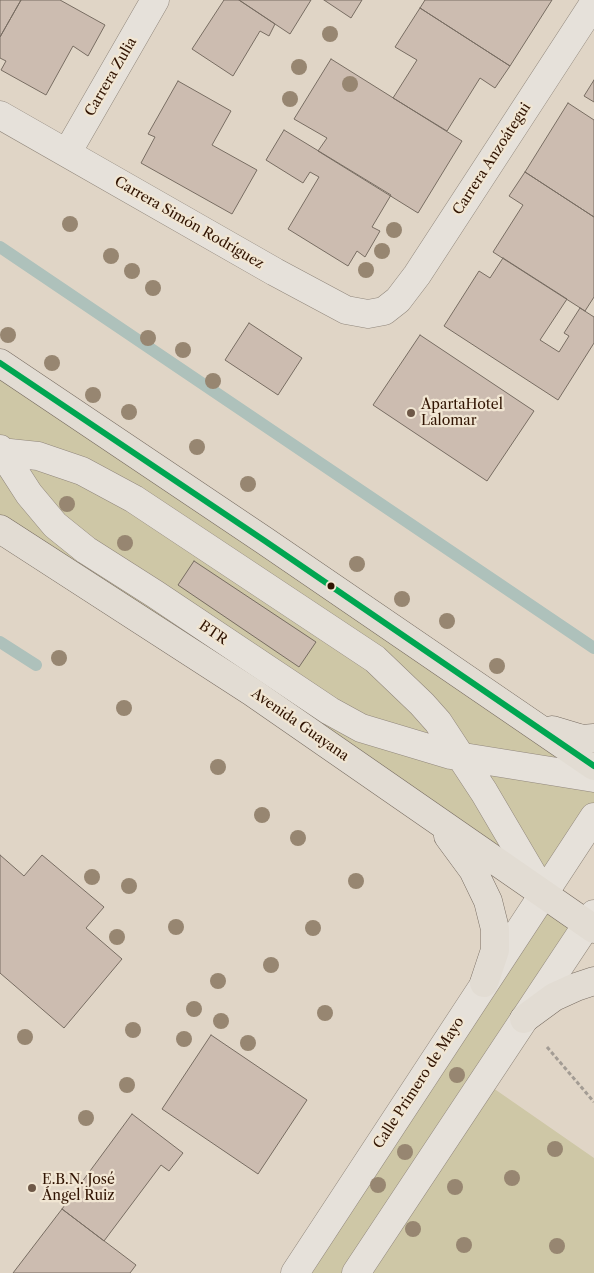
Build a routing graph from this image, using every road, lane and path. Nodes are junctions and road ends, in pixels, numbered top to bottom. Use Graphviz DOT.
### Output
graph roads {
  1 [pos="155,0"];
  2 [pos="594,3"];
  3 [pos="0,115"];
  4 [pos="67,153"];
  5 [pos="384,311"];
  6 [pos="0,363"];
  7 [pos="1,451"];
  8 [pos="0,529"];
  9 [pos="529,722"];
  10 [pos="594,738"];
  11 [pos="462,757"];
  12 [pos="594,766"];
  13 [pos="594,778"];
  14 [pos="594,817"];
  15 [pos="437,821"];
  16 [pos="544,894"];
  17 [pos="592,922"];
  18 [pos="594,981"];
  19 [pos="484,983"];
  20 [pos="524,1019"];
  21 [pos="594,1102"];
  22 [pos="295,1273"];
  23 [pos="356,1273"];
  1 -- 4 [label="street, Carrera Zulia"];
  2 -- 5 [label="street, Carrera Anzoátegui"];
  3 -- 4 [label="street, Carrera Simón Rodríguez"];
  4 -- 5 [label="street, Carrera Simón Rodríguez"];
  6 -- 9 [label="highway"];
  7 -- 11 [label="street, BTR"];
  7 -- 11 [label="street, BTR"];
  8 -- 15 [label="highway, Avenida Guayana"];
  9 -- 10 [label="highway"];
  9 -- 12 [label="highway"];
  11 -- 13 [label="street, BTR"];
  11 -- 16 [label="street, BTR"];
  14 -- 16 [label="street, Calle Primero de Mayo"];
  15 -- 16 [label="highway, Avenida Guayana"];
  15 -- 19 [label="highway"];
  16 -- 17 [label="highway, Avenida Guayana"];
  16 -- 19 [label="street, Calle Primero de Mayo"];
  17 -- 20 [label="street"];
  18 -- 20 [label="highway"];
  19 -- 22 [label="street, Calle Primero de Mayo"];
  20 -- 21 [label="path"];
  20 -- 23 [label="street"];
}
